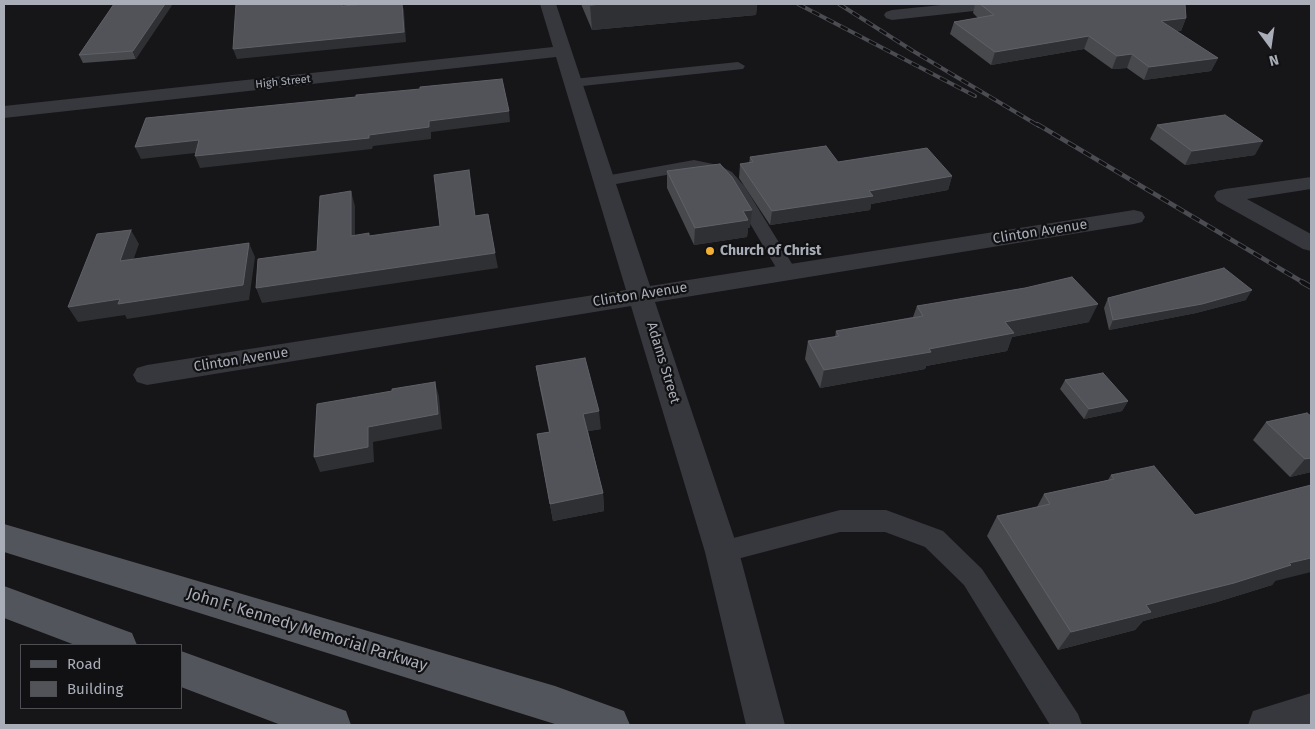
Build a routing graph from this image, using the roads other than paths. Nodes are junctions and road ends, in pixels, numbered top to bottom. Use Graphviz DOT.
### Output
graph roads {
  1 [pos="548,4"];
  2 [pos="992,4"];
  3 [pos="892,15"];
  4 [pos="563,51"];
  5 [pos="738,66"];
  6 [pos="573,83"];
  7 [pos="4,112"];
  8 [pos="605,181"];
  9 [pos="1311,183"];
  10 [pos="1134,217"];
  11 [pos="1311,244"];
  12 [pos="788,272"];
  13 [pos="642,295"];
  14 [pos="147,375"];
  15 [pos="4,538"];
  16 [pos="722,552"];
  17 [pos="4,602"];
  18 [pos="116,644"];
  19 [pos="182,669"];
  20 [pos="1311,712"];
  21 [pos="332,725"];
  22 [pos="610,725"];
  23 [pos="766,725"];
  24 [pos="1067,725"];
  25 [pos="1267,725"];
  1 -- 4 [label="street, Adams Street"];
  2 -- 3 [label="street"];
  4 -- 6 [label="street, Adams Street"];
  4 -- 7 [label="street, High Street"];
  5 -- 6 [label="lane"];
  6 -- 8 [label="street, Adams Street"];
  8 -- 12 [label="lane"];
  8 -- 13 [label="street, Adams Street"];
  9 -- 11 [label="street"];
  10 -- 12 [label="street, Clinton Avenue"];
  12 -- 13 [label="street, Clinton Avenue"];
  13 -- 14 [label="street, Clinton Avenue"];
  13 -- 16 [label="street, Adams Street"];
  15 -- 22 [label="main road, John F. Kennedy Memorial Parkway"];
  16 -- 23 [label="street, Adams Street"];
  16 -- 24 [label="lane"];
  17 -- 18 [label="main road"];
  19 -- 21 [label="main road"];
  20 -- 25 [label="street"];
}
